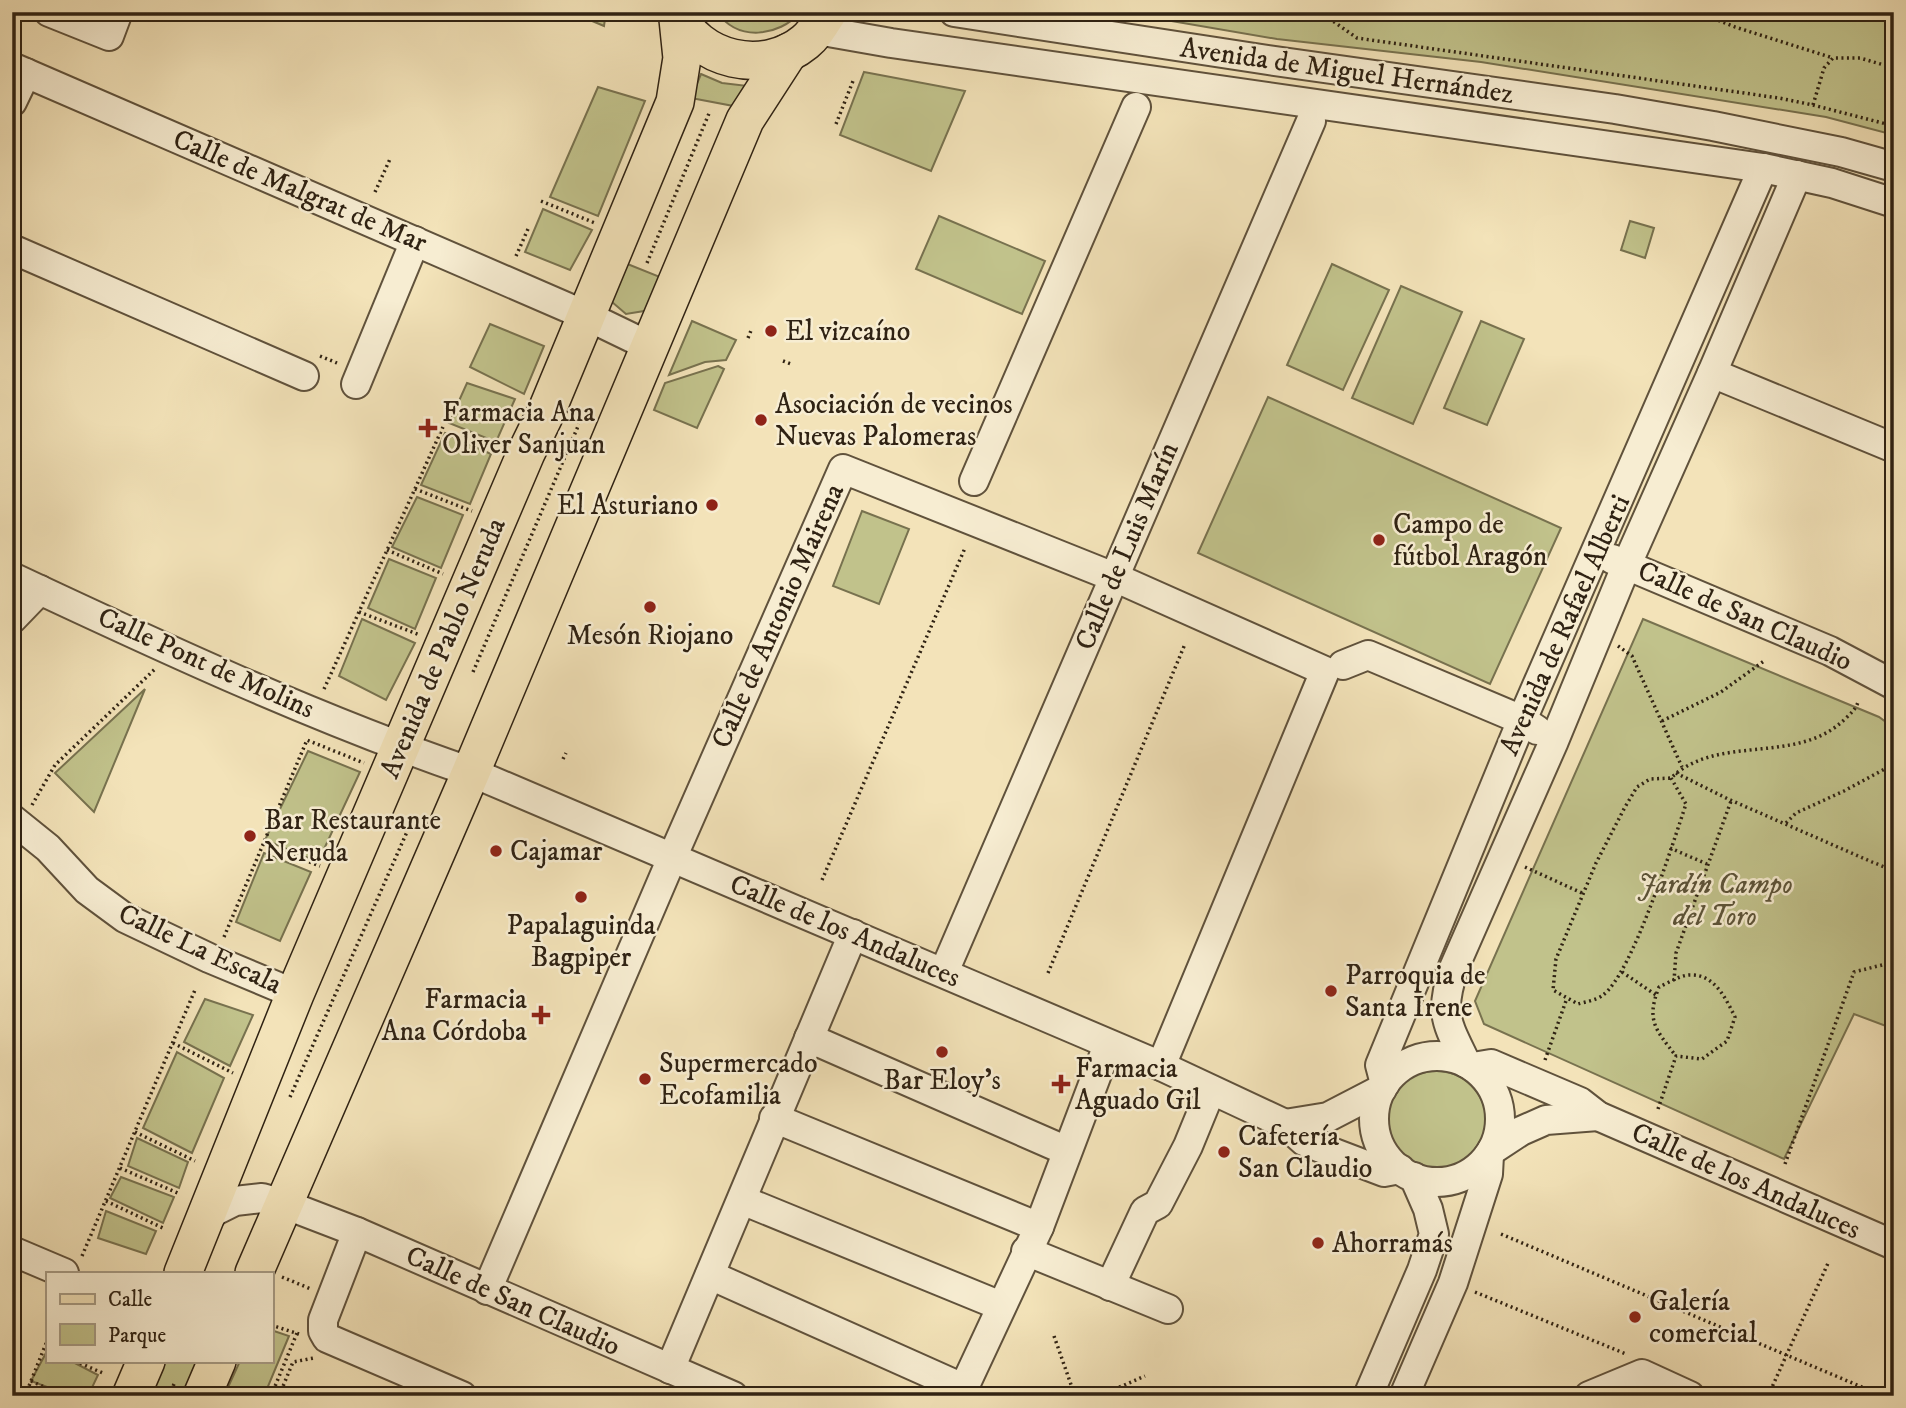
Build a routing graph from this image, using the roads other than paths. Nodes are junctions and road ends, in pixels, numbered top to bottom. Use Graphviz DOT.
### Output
graph roads {
  1 [pos="49,12"];
  2 [pos="118,12"];
  3 [pos="954,12"];
  4 [pos="677,15"];
  5 [pos="823,21"];
  6 [pos="789,52"];
  7 [pos="1268,60"];
  8 [pos="19,70"];
  9 [pos="12,102"];
  10 [pos="1136,107"];
  11 [pos="1615,109"];
  12 [pos="1315,110"];
  13 [pos="1894,167"];
  14 [pos="1763,168"];
  15 [pos="1797,175"];
  16 [pos="1894,203"];
  17 [pos="415,241"];
  18 [pos="12,249"];
  19 [pos="587,316"];
  20 [pos="649,346"];
  21 [pos="1713,373"];
  22 [pos="304,376"];
  23 [pos="356,384"];
  24 [pos="1894,448"];
  25 [pos="974,481"];
  26 [pos="1594,561"];
  27 [pos="1627,564"];
  28 [pos="12,577"];
  29 [pos="1114,577"];
  30 [pos="40,590"];
  31 [pos="12,619"];
  32 [pos="1343,665"];
  33 [pos="1894,685"];
  34 [pos="1522,720"];
  35 [pos="1554,741"];
  36 [pos="400,748"];
  37 [pos="471,772"];
  38 [pos="17,817"];
  39 [pos="672,858"];
  40 [pos="853,934"];
  41 [pos="944,972"];
  42 [pos="295,993"];
  43 [pos="809,1038"];
  44 [pos="1108,1045"];
  45 [pos="1470,1065"];
  46 [pos="1161,1066"];
  47 [pos="1383,1086"];
  48 [pos="1211,1090"];
  49 [pos="1598,1116"];
  50 [pos="775,1118"];
  51 [pos="1285,1124"];
  52 [pos="1067,1151"];
  53 [pos="1491,1152"];
  54 [pos="1407,1173"];
  55 [pos="742,1200"];
  56 [pos="284,1204"];
  57 [pos="203,1224"];
  58 [pos="357,1232"];
  59 [pos="1033,1239"];
  60 [pos="1894,1245"];
  61 [pos="12,1251"];
  62 [pos="73,1266"];
  63 [pos="183,1272"];
  64 [pos="267,1272"];
  65 [pos="710,1275"];
  66 [pos="1110,1286"];
  67 [pos="488,1290"];
  68 [pos="1001,1306"];
  69 [pos="1168,1309"];
  70 [pos="215,1362"];
  71 [pos="670,1369"];
  72 [pos="174,1380"];
  73 [pos="118,1385"];
  74 [pos="961,1392"];
  75 [pos="1605,1393"];
  76 [pos="1689,1395"];
  77 [pos="462,1396"];
  78 [pos="733,1396"];
  79 [pos="1368,1396"];
  80 [pos="1404,1396"];
  1 -- 2 [label="street"];
  3 -- 7 [label="street, Avenida de Miguel Hernández"];
  4 -- 6 [label="main road"];
  4 -- 19 [label="main road, Avenida de Pablo Neruda"];
  5 -- 6 [label="main road"];
  5 -- 12 [label="street, Avenida de Miguel Hernández"];
  6 -- 20 [label="main road"];
  7 -- 11 [label="street, Avenida de Miguel Hernández"];
  7 -- 12 [label="street"];
  8 -- 9 [label="street"];
  8 -- 17 [label="street, Calle de Malgrat de Mar"];
  10 -- 25 [label="street"];
  11 -- 12 [label="street, Avenida de Miguel Hernández"];
  11 -- 13 [label="street, Avenida de Miguel Hernández"];
  12 -- 14 [label="street, Avenida de Miguel Hernández"];
  12 -- 29 [label="street, Calle de Luis Marín"];
  14 -- 15 [label="street, Avenida de Miguel Hernández"];
  14 -- 26 [label="street, Avenida de Rafael Alberti"];
  15 -- 16 [label="street, Avenida de Miguel Hernández"];
  15 -- 21 [label="street, Avenida de Rafael Alberti"];
  17 -- 19 [label="street, Calle de Malgrat de Mar"];
  17 -- 23 [label="street"];
  18 -- 22 [label="street"];
  19 -- 20 [label="street, Calle de Malgrat de Mar"];
  19 -- 36 [label="main road, Avenida de Pablo Neruda"];
  20 -- 37 [label="main road"];
  21 -- 24 [label="street"];
  21 -- 27 [label="street, Avenida de Rafael Alberti"];
  26 -- 27 [label="street, Calle de San Claudio"];
  26 -- 34 [label="street, Avenida de Rafael Alberti"];
  27 -- 33 [label="street, Calle de San Claudio"];
  27 -- 35 [label="street, Avenida de Rafael Alberti"];
  28 -- 30 [label="street, Calle Pont de Molins"];
  29 -- 39 [label="street, Calle de Antonio Mairena"];
  29 -- 41 [label="street, Calle de Luis Marín"];
  29 -- 46 [label="street, Calle de Antonio Mairena"];
  30 -- 31 [label="street"];
  30 -- 36 [label="street, Calle Pont de Molins"];
  32 -- 34 [label="street"];
  34 -- 35 [label="street"];
  34 -- 47 [label="street, Avenida de Rafael Alberti"];
  35 -- 45 [label="street, Avenida de Rafael Alberti"];
  36 -- 37 [label="street, Calle de los Andaluces"];
  36 -- 42 [label="main road, Avenida de Pablo Neruda"];
  37 -- 39 [label="street, Calle de los Andaluces"];
  37 -- 56 [label="main road"];
  38 -- 42 [label="street, Calle La Escala"];
  39 -- 40 [label="street, Calle de los Andaluces"];
  39 -- 67 [label="street, Calle de Antonio Mairena"];
  40 -- 41 [label="street, Calle de los Andaluces"];
  40 -- 43 [label="street"];
  41 -- 44 [label="street, Calle de los Andaluces"];
  42 -- 57 [label="main road, Avenida de Pablo Neruda"];
  43 -- 50 [label="street"];
  43 -- 52 [label="street"];
  44 -- 46 [label="street, Calle de los Andaluces"];
  44 -- 52 [label="street"];
  45 -- 47 [label="street"];
  45 -- 49 [label="street, Calle de los Andaluces"];
  45 -- 53 [label="street"];
  46 -- 48 [label="street, Calle de los Andaluces"];
  47 -- 51 [label="street"];
  47 -- 54 [label="street"];
  48 -- 51 [label="street, Calle de los Andaluces"];
  48 -- 66 [label="street"];
  49 -- 53 [label="street, Calle de los Andaluces"];
  49 -- 60 [label="street, Calle de los Andaluces"];
  50 -- 55 [label="street"];
  50 -- 59 [label="street"];
  51 -- 54 [label="street, Calle de los Andaluces"];
  52 -- 59 [label="street"];
  53 -- 54 [label="street"];
  53 -- 80 [label="street"];
  54 -- 79 [label="street"];
  55 -- 65 [label="street"];
  55 -- 68 [label="street"];
  56 -- 57 [label="street, Calle de San Claudio"];
  56 -- 58 [label="street, Calle de San Claudio"];
  56 -- 64 [label="main road"];
  57 -- 63 [label="main road, Avenida de Pablo Neruda"];
  58 -- 67 [label="street, Calle de San Claudio"];
  58 -- 77 [label="street"];
  59 -- 66 [label="street"];
  59 -- 68 [label="street"];
  61 -- 62 [label="street"];
  65 -- 71 [label="street"];
  65 -- 74 [label="street"];
  66 -- 69 [label="street"];
  67 -- 71 [label="street, Calle de San Claudio"];
  68 -- 74 [label="street"];
  70 -- 72 [label="main road"];
  71 -- 78 [label="street, Calle de San Claudio"];
  72 -- 73 [label="main road"];
  75 -- 76 [label="street"];
}
